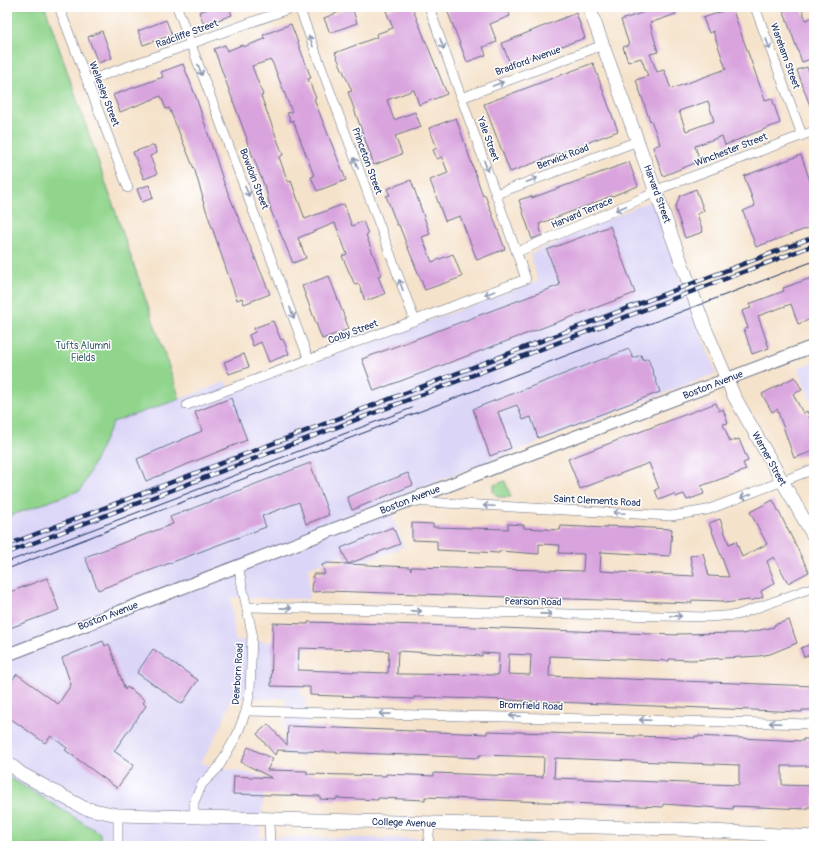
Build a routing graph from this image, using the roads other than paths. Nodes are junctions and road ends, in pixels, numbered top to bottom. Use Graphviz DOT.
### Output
graph roads {
  1 [pos="60,7"];
  2 [pos="177,7"];
  3 [pos="294,7"];
  4 [pos="299,7"];
  5 [pos="429,7"];
  6 [pos="589,7"];
  7 [pos="755,7"];
  8 [pos="191,45"];
  9 [pos="603,45"];
  10 [pos="87,81"];
  11 [pos="461,98"];
  12 [pos="814,131"];
  13 [pos="802,135"];
  14 [pos="638,141"];
  15 [pos="128,188"];
  16 [pos="656,191"];
  17 [pos="496,194"];
  18 [pos="517,252"];
  19 [pos="526,279"];
  20 [pos="415,321"];
  21 [pos="814,346"];
  22 [pos="309,360"];
  23 [pos="728,380"];
  24 [pos="187,405"];
  25 [pos="814,469"];
  26 [pos="782,482"];
  27 [pos="406,501"];
  28 [pos="814,537"];
  29 [pos="238,566"];
  30 [pos="814,587"];
  31 [pos="247,607"];
  32 [pos="7,655"];
  33 [pos="246,711"];
  34 [pos="814,724"];
  35 [pos="7,762"];
  36 [pos="118,815"];
  37 [pos="194,817"];
  38 [pos="269,819"];
  39 [pos="430,824"];
  40 [pos="814,837"];
  41 [pos="118,846"];
  42 [pos="270,846"];
  43 [pos="428,846"];
  1 -- 10 [label="street, Wellesley Street"];
  2 -- 8 [label="street, Bowdoin Street"];
  3 -- 8 [label="street, Radcliffe Street"];
  20 -- 4 [label="street, Princeton Street, one-way"];
  5 -- 11 [label="street, Yale Street, one-way"];
  6 -- 9 [label="main road, Harvard Street"];
  7 -- 13 [label="street, Wareham Street, one-way"];
  8 -- 10 [label="street, Radcliffe Street"];
  8 -- 22 [label="street, Bowdoin Street, one-way"];
  11 -- 9 [label="street, Bradford Avenue, one-way"];
  9 -- 14 [label="main road, Harvard Street"];
  10 -- 15 [label="street, Wellesley Street"];
  11 -- 17 [label="street, Yale Street, one-way"];
  12 -- 13 [label="street, Winchester Street"];
  13 -- 16 [label="street, Winchester Street"];
  14 -- 16 [label="main road, Harvard Street"];
  17 -- 14 [label="street, Berwick Road, one-way"];
  16 -- 18 [label="street, Harvard Terrace, one-way"];
  16 -- 23 [label="main road, Harvard Street"];
  17 -- 18 [label="street, Yale Street"];
  18 -- 19 [label="street, Yale Street"];
  19 -- 20 [label="street, Colby Street, one-way"];
  20 -- 22 [label="street, Colby Street"];
  21 -- 23 [label="street, Boston Avenue"];
  22 -- 24 [label="street, Colby Street"];
  23 -- 26 [label="main road, Warner Street"];
  23 -- 27 [label="street, Boston Avenue"];
  25 -- 26 [label="street, Saint Clements Road"];
  26 -- 27 [label="street, Saint Clements Road, one-way"];
  26 -- 28 [label="main road, Warner Street"];
  27 -- 29 [label="street, Boston Avenue"];
  29 -- 31 [label="street, Dearborn Road"];
  29 -- 32 [label="street, Boston Avenue"];
  31 -- 30 [label="street, Pearson Road, one-way"];
  31 -- 33 [label="street, Dearborn Road"];
  34 -- 33 [label="street, Bromfield Road, one-way"];
  33 -- 37 [label="street, Dearborn Road"];
  35 -- 36 [label="main road, College Avenue"];
  36 -- 37 [label="main road, College Avenue"];
  36 -- 41 [label="street"];
  37 -- 38 [label="main road, College Avenue"];
  38 -- 39 [label="main road, College Avenue"];
  38 -- 42 [label="street"];
  39 -- 40 [label="main road, College Avenue"];
  39 -- 43 [label="street"];
}
